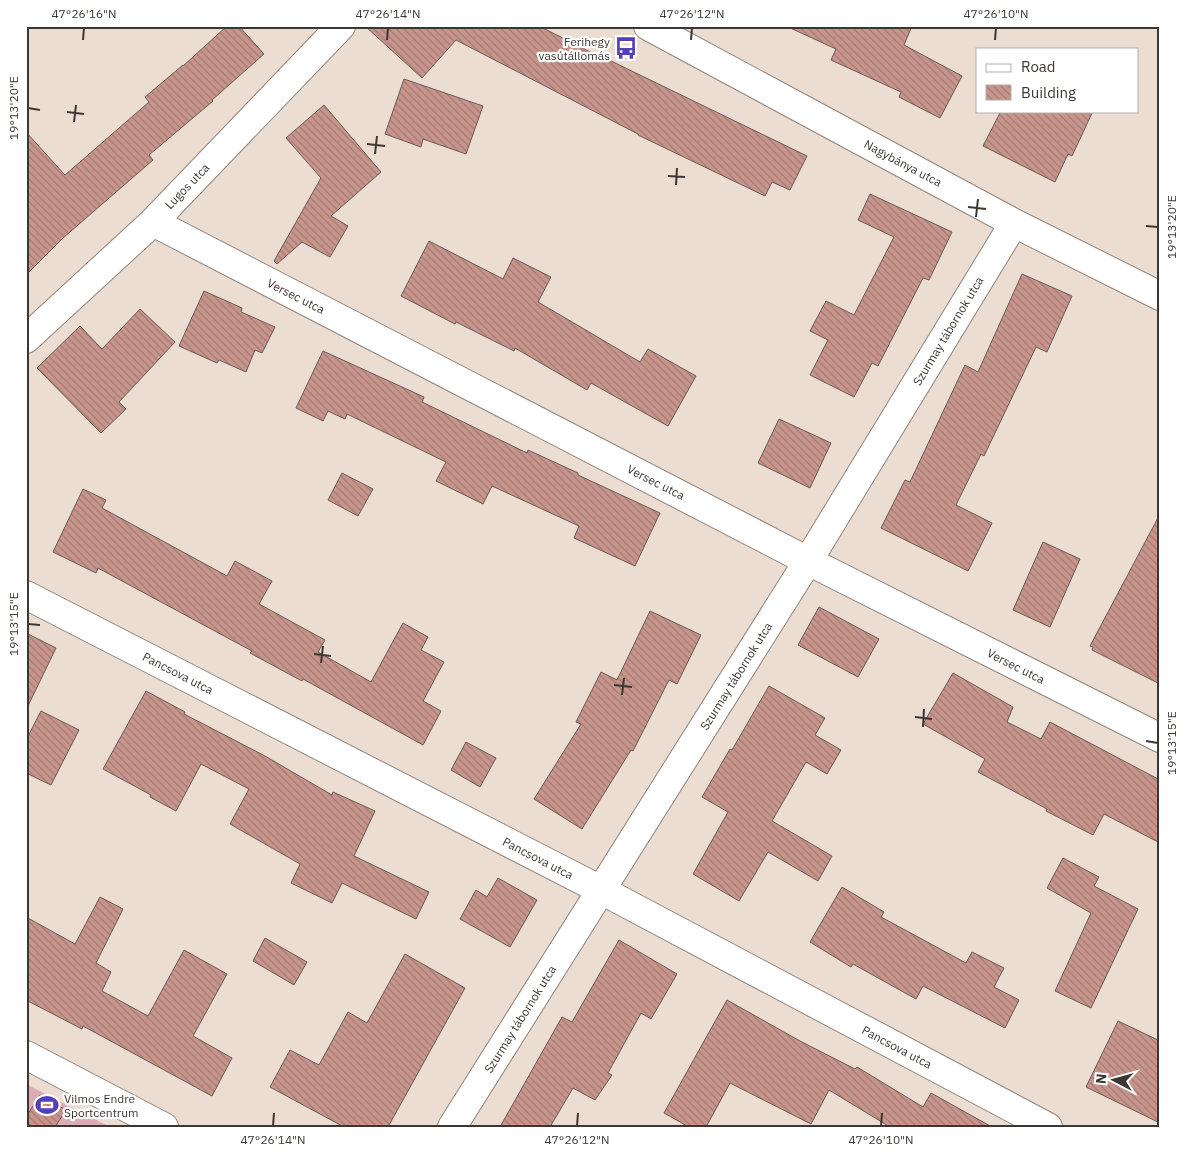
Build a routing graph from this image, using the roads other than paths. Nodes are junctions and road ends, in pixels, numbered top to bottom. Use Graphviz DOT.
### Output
graph roads {
  1 [pos="341,26"];
  2 [pos="648,26"];
  3 [pos="153,222"];
  4 [pos="1014,223"];
  5 [pos="1160,296"];
  6 [pos="26,339"];
  7 [pos="808,561"];
  8 [pos="26,595"];
  9 [pos="1160,738"];
  10 [pos="601,890"];
  11 [pos="26,1056"];
  12 [pos="164,1127"];
  13 [pos="452,1127"];
  14 [pos="1048,1127"];
  1 -- 3 [label="street, Lugos utca"];
  2 -- 4 [label="street, Nagybánya utca"];
  3 -- 6 [label="street, Lugos utca"];
  3 -- 7 [label="street, Versec utca"];
  4 -- 5 [label="street, Nagybánya utca"];
  4 -- 7 [label="street, Szurmay tábornok utca"];
  7 -- 9 [label="street, Versec utca"];
  7 -- 10 [label="street, Szurmay tábornok utca"];
  8 -- 10 [label="street, Pancsova utca"];
  10 -- 13 [label="street, Szurmay tábornok utca"];
  10 -- 14 [label="street, Pancsova utca"];
  11 -- 12 [label="street"];
}
